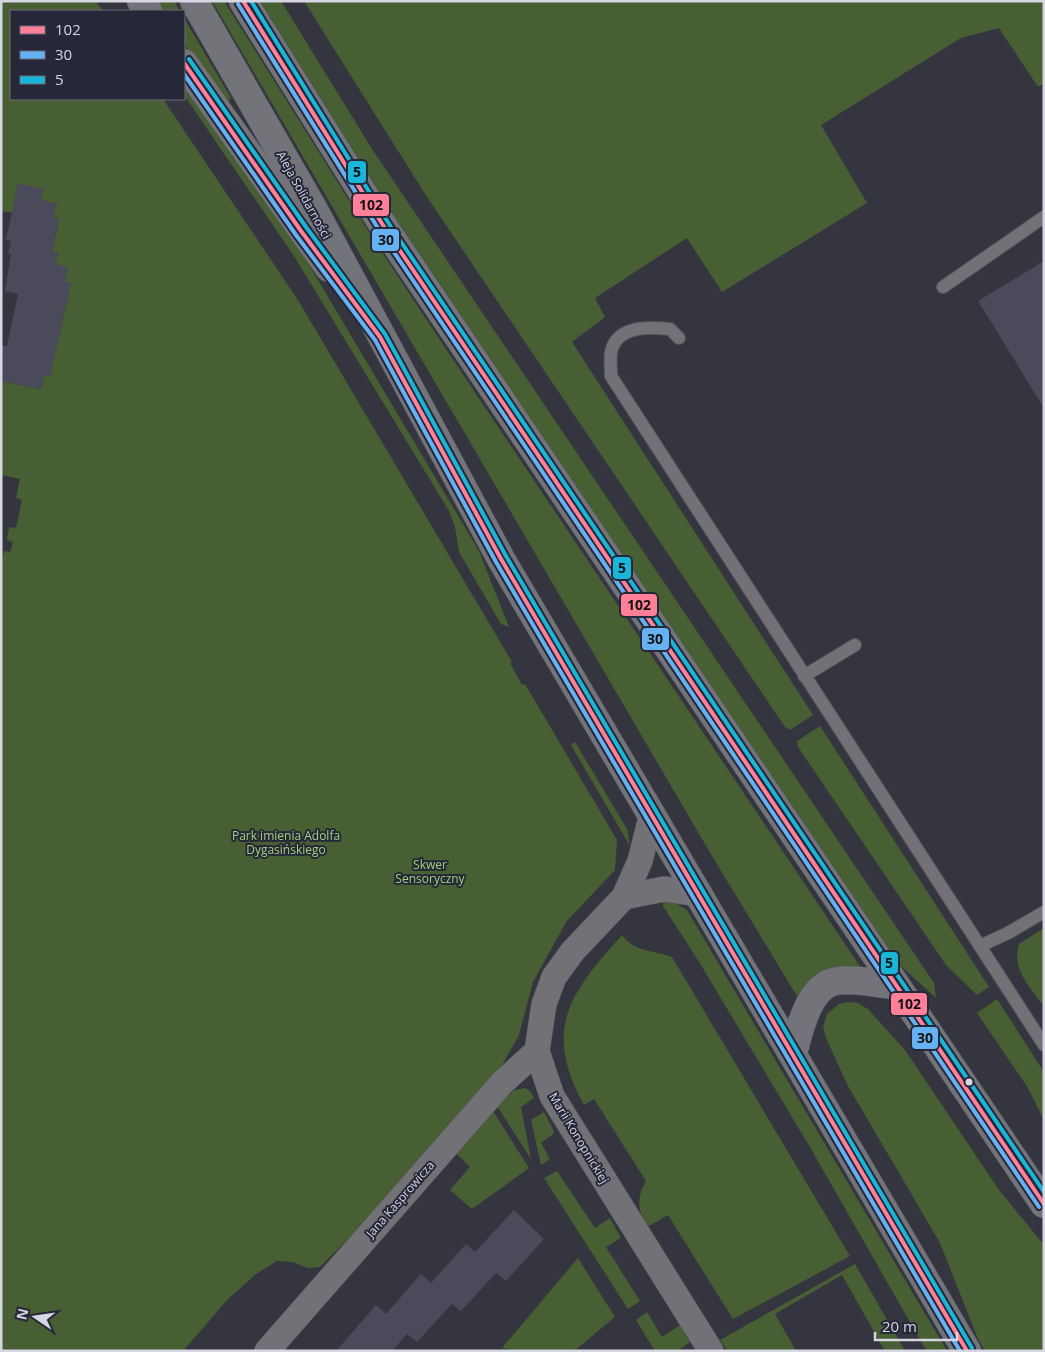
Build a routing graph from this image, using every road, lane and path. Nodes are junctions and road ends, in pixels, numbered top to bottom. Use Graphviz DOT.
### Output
graph roads {
  1 [pos="194,1"];
  2 [pos="243,1"];
  3 [pos="185,64"];
  4 [pos="1044,217"];
  5 [pos="944,288"];
  6 [pos="380,338"];
  7 [pos="679,338"];
  8 [pos="855,644"];
  9 [pos="804,676"];
  10 [pos="652,813"];
  11 [pos="700,894"];
  12 [pos="624,897"];
  13 [pos="1044,912"];
  14 [pos="980,946"];
  15 [pos="895,985"];
  16 [pos="1044,1045"];
  17 [pos="537,1051"];
  18 [pos="793,1054"];
  19 [pos="1044,1204"];
  20 [pos="266,1351"];
  21 [pos="711,1351"];
  22 [pos="966,1351"];
  1 -- 6 [label="main road, Aleja Solidarności"];
  2 -- 15 [label="main road"];
  3 -- 6 [label="main road"];
  4 -- 5 [label="lane"];
  6 -- 10 [label="main road, Aleja Solidarności"];
  7 -- 9 [label="lane"];
  8 -- 9 [label="lane"];
  9 -- 14 [label="lane"];
  10 -- 11 [label="main road, Aleja Solidarności"];
  10 -- 12 [label="street, Marii Konopnickiej"];
  11 -- 12 [label="street"];
  11 -- 18 [label="main road, Aleja Solidarności"];
  12 -- 17 [label="street, Marii Konopnickiej"];
  13 -- 14 [label="lane"];
  14 -- 16 [label="lane"];
  15 -- 18 [label="main road"];
  15 -- 19 [label="main road"];
  17 -- 20 [label="street, Jana Kasprowicza"];
  17 -- 21 [label="street, Marii Konopnickiej"];
  18 -- 22 [label="main road, Aleja Solidarności"];
}
